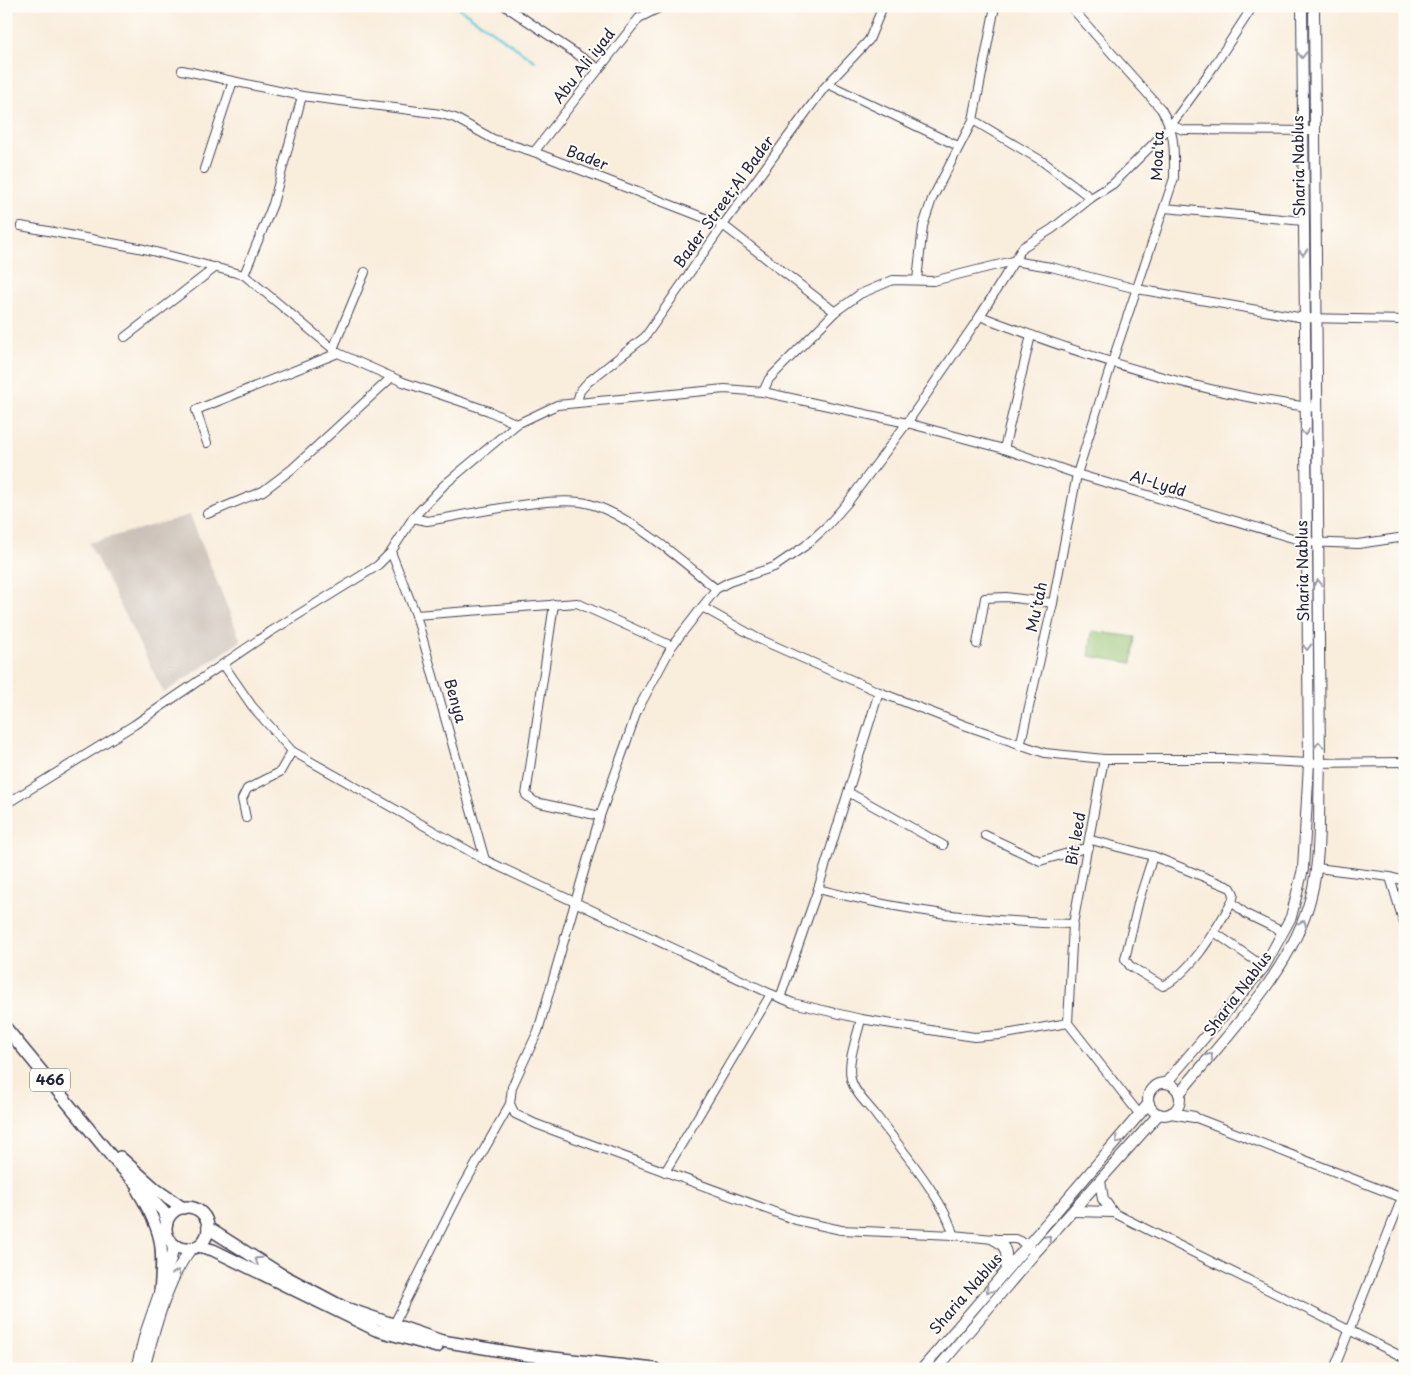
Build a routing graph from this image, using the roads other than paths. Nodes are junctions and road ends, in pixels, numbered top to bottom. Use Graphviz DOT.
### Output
graph roads {
  1 [pos="505,6"];
  2 [pos="663,6"];
  3 [pos="883,6"];
  4 [pos="995,6"];
  5 [pos="1070,6"];
  6 [pos="1253,6"];
  7 [pos="1302,6"];
  8 [pos="1314,6"];
  9 [pos="599,68"];
  10 [pos="182,70"];
  11 [pos="233,81"];
  12 [pos="828,84"];
  13 [pos="302,96"];
  14 [pos="973,120"];
  15 [pos="1171,125"];
  16 [pos="1308,131"];
  17 [pos="958,146"];
  18 [pos="534,152"];
  19 [pos="204,169"];
  20 [pos="1091,198"];
  21 [pos="1165,208"];
  22 [pos="1303,221"];
  23 [pos="722,225"];
  24 [pos="21,226"];
  25 [pos="1013,261"];
  26 [pos="216,267"];
  27 [pos="365,272"];
  28 [pos="244,275"];
  29 [pos="917,280"];
  30 [pos="1137,288"];
  31 [pos="834,312"];
  32 [pos="980,316"];
  33 [pos="1304,318"];
  34 [pos="1316,318"];
  35 [pos="1405,320"];
  36 [pos="1031,335"];
  37 [pos="125,337"];
  38 [pos="336,351"];
  39 [pos="1112,362"];
  40 [pos="392,378"];
  41 [pos="763,392"];
  42 [pos="578,402"];
  43 [pos="1304,407"];
  44 [pos="1316,408"];
  45 [pos="906,422"];
  46 [pos="517,424"];
  47 [pos="207,443"];
  48 [pos="1004,449"];
  49 [pos="1077,474"];
  50 [pos="207,514"];
  51 [pos="413,518"];
  52 [pos="1405,538"];
  53 [pos="1306,542"];
  54 [pos="1317,543"];
  55 [pos="390,552"];
  56 [pos="716,589"];
  57 [pos="1053,602"];
  58 [pos="554,604"];
  59 [pos="702,607"];
  60 [pos="416,615"];
  61 [pos="977,644"];
  62 [pos="672,646"];
  63 [pos="223,664"];
  64 [pos="879,692"];
  65 [pos="1020,746"];
  66 [pos="292,751"];
  67 [pos="1104,759"];
  68 [pos="1405,762"];
  69 [pos="1314,763"];
  70 [pos="848,792"];
  71 [pos="6,804"];
  72 [pos="600,816"];
  73 [pos="246,818"];
  74 [pos="985,835"];
  75 [pos="1090,843"];
  76 [pos="943,845"];
  77 [pos="1153,856"];
  78 [pos="485,860"];
  79 [pos="1317,868"];
  80 [pos="1390,877"];
  81 [pos="1405,881"];
  82 [pos="818,889"];
  83 [pos="576,902"];
  84 [pos="1232,902"];
  85 [pos="1073,924"];
  86 [pos="1405,927"];
  87 [pos="1214,932"];
  88 [pos="1283,932"];
  89 [pos="1264,966"];
  90 [pos="771,994"];
  91 [pos="780,998"];
  92 [pos="861,1019"];
  93 [pos="1068,1023"];
  94 [pos="6,1028"];
  95 [pos="1166,1083"];
  96 [pos="1180,1097"];
  97 [pos="1149,1102"];
  98 [pos="510,1104"];
  99 [pos="1171,1113"];
  100 [pos="1159,1114"];
  101 [pos="1140,1115"];
  102 [pos="1194,1117"];
  103 [pos="93,1133"];
  104 [pos="665,1172"];
  105 [pos="130,1177"];
  106 [pos="1100,1181"];
  107 [pos="1403,1199"];
  108 [pos="183,1208"];
  109 [pos="1072,1210"];
  110 [pos="1112,1212"];
  111 [pos="167,1223"];
  112 [pos="208,1228"];
  113 [pos="953,1235"];
  114 [pos="993,1239"];
  115 [pos="171,1240"];
  116 [pos="196,1246"];
  117 [pos="1031,1250"];
  118 [pos="1006,1269"];
  119 [pos="160,1293"];
  120 [pos="391,1329"];
  121 [pos="1350,1330"];
  122 [pos="1405,1358"];
  123 [pos="136,1369"];
  124 [pos="144,1369"];
  125 [pos="608,1369"];
  126 [pos="655,1369"];
  127 [pos="922,1369"];
  128 [pos="936,1369"];
  129 [pos="1334,1369"];
  1 -- 9 [label="street"];
  2 -- 9 [label="street, Abu Ali iyad"];
  3 -- 12 [label="street, Bader Street;Al Bader"];
  4 -- 14 [label="street"];
  5 -- 15 [label="street"];
  6 -- 15 [label="street"];
  7 -- 16 [label="main road, Sharia Nablus, one-way"];
  8 -- 16 [label="main road, Sharia Nablus"];
  9 -- 18 [label="street, Abu Ali iyad"];
  10 -- 11 [label="street, Bader"];
  11 -- 13 [label="street, Bader"];
  11 -- 19 [label="street"];
  12 -- 17 [label="street"];
  12 -- 23 [label="street, Bader Street;Al Bader"];
  13 -- 18 [label="street, Bader"];
  13 -- 28 [label="street"];
  14 -- 17 [label="street"];
  14 -- 20 [label="street"];
  15 -- 16 [label="street, Moa'ta"];
  15 -- 20 [label="street"];
  15 -- 21 [label="street, Moa'ta"];
  16 -- 22 [label="main road, Sharia Nablus"];
  16 -- 34 [label="main road, Sharia Nablus"];
  17 -- 29 [label="street"];
  18 -- 23 [label="street, Bader"];
  20 -- 25 [label="street"];
  21 -- 22 [label="street"];
  21 -- 30 [label="street, Moa'ta"];
  22 -- 33 [label="main road, Sharia Nablus, one-way"];
  23 -- 31 [label="street, Bader"];
  23 -- 42 [label="street, Bader Street;Al Bader"];
  24 -- 26 [label="street"];
  25 -- 29 [label="street"];
  25 -- 30 [label="street"];
  25 -- 32 [label="street"];
  26 -- 28 [label="street"];
  26 -- 37 [label="street"];
  27 -- 38 [label="street"];
  28 -- 38 [label="street"];
  29 -- 31 [label="street"];
  30 -- 33 [label="street"];
  30 -- 39 [label="street, Moa'ta"];
  31 -- 41 [label="street"];
  32 -- 36 [label="street"];
  32 -- 45 [label="street"];
  33 -- 34 [label="street"];
  33 -- 43 [label="main road, Sharia Nablus"];
  34 -- 35 [label="street"];
  34 -- 44 [label="main road, Sharia Nablus"];
  36 -- 39 [label="street"];
  36 -- 48 [label="street"];
  38 -- 40 [label="street"];
  38 -- 47 [label="street"];
  39 -- 43 [label="street"];
  39 -- 49 [label="street, Mu'tah"];
  40 -- 46 [label="street"];
  40 -- 50 [label="street"];
  41 -- 42 [label="street, Al-Lydd"];
  41 -- 45 [label="street, Al-Lydd"];
  42 -- 46 [label="street, Al-Lydd"];
  43 -- 44 [label="street"];
  43 -- 53 [label="main road, Sharia Nablus, one-way"];
  44 -- 54 [label="main road, Sharia Nablus"];
  45 -- 48 [label="street, Al-Lydd"];
  45 -- 56 [label="street"];
  46 -- 51 [label="street, Al-Lydd"];
  48 -- 49 [label="street, Al-Lydd"];
  49 -- 53 [label="street, Al-Lydd"];
  49 -- 57 [label="street, Mu'tah"];
  51 -- 55 [label="street, Al-Lydd"];
  51 -- 56 [label="street"];
  52 -- 54 [label="street, Al-Lydd"];
  53 -- 54 [label="street, Al-Lydd"];
  53 -- 69 [label="main road, Sharia Nablus, one-way"];
  69 -- 54 [label="main road, Sharia Nablus, one-way"];
  55 -- 60 [label="street, Benya"];
  55 -- 63 [label="street, Al-Lydd"];
  56 -- 59 [label="street"];
  57 -- 61 [label="street"];
  57 -- 65 [label="street, Mu'tah"];
  58 -- 60 [label="street"];
  58 -- 62 [label="street"];
  58 -- 72 [label="street"];
  59 -- 62 [label="street"];
  59 -- 64 [label="street"];
  60 -- 78 [label="street, Benya"];
  62 -- 72 [label="street"];
  63 -- 66 [label="street"];
  63 -- 71 [label="street, Al-Lydd"];
  64 -- 65 [label="street"];
  64 -- 70 [label="street"];
  65 -- 67 [label="street"];
  66 -- 73 [label="street"];
  66 -- 78 [label="street"];
  67 -- 69 [label="street"];
  67 -- 75 [label="street, Bit leed"];
  68 -- 69 [label="street"];
  69 -- 79 [label="main road, Sharia Nablus"];
  69 -- 88 [label="main road, Sharia Nablus"];
  70 -- 76 [label="street"];
  70 -- 82 [label="street"];
  72 -- 83 [label="street"];
  74 -- 75 [label="street"];
  75 -- 77 [label="street"];
  75 -- 85 [label="street, Bit leed"];
  77 -- 84 [label="street"];
  77 -- 87 [label="street"];
  78 -- 83 [label="street"];
  79 -- 80 [label="street"];
  96 -- 79 [label="main road, Sharia Nablus, one-way"];
  80 -- 81 [label="street"];
  80 -- 86 [label="street"];
  82 -- 85 [label="street"];
  82 -- 91 [label="street"];
  83 -- 90 [label="street"];
  83 -- 98 [label="street"];
  84 -- 87 [label="street"];
  84 -- 88 [label="street"];
  85 -- 93 [label="street, Bit leed"];
  87 -- 89 [label="street"];
  88 -- 89 [label="main road, Sharia Nablus"];
  89 -- 95 [label="main road, Sharia Nablus"];
  90 -- 91 [label="street"];
  90 -- 104 [label="street"];
  91 -- 92 [label="street"];
  92 -- 93 [label="street"];
  92 -- 113 [label="street"];
  93 -- 101 [label="street"];
  94 -- 103 [label="main road, 466"];
  95 -- 96 [label="main road"];
  95 -- 97 [label="main road"];
  96 -- 99 [label="main road"];
  96 -- 102 [label="main road"];
  97 -- 100 [label="main road"];
  97 -- 101 [label="main road, Sharia Nablus"];
  98 -- 104 [label="street"];
  98 -- 120 [label="street"];
  99 -- 100 [label="main road"];
  99 -- 102 [label="main road"];
  100 -- 106 [label="main road, Sharia Nablus"];
  101 -- 117 [label="main road, Sharia Nablus, one-way"];
  102 -- 107 [label="street"];
  103 -- 105 [label="main road, 466"];
  103 -- 108 [label="main road, 466"];
  104 -- 113 [label="street"];
  105 -- 111 [label="main road, 466"];
  105 -- 119 [label="main road"];
  106 -- 109 [label="main road, Sharia Nablus"];
  106 -- 110 [label="main road"];
  107 -- 121 [label="street"];
  108 -- 111 [label="main road"];
  108 -- 112 [label="main road, 466"];
  109 -- 110 [label="main road"];
  117 -- 109 [label="main road, Sharia Nablus, one-way"];
  110 -- 121 [label="street"];
  111 -- 115 [label="main road, 466"];
  112 -- 116 [label="main road"];
  120 -- 112 [label="main road, one-way"];
  113 -- 114 [label="street"];
  114 -- 117 [label="street"];
  114 -- 118 [label="main road"];
  115 -- 116 [label="main road"];
  115 -- 119 [label="main road"];
  116 -- 120 [label="main road"];
  124 -- 116 [label="main road, one-way"];
  117 -- 118 [label="main road, Sharia Nablus"];
  117 -- 128 [label="main road, Sharia Nablus"];
  118 -- 127 [label="main road, Sharia Nablus, one-way"];
  119 -- 123 [label="main road"];
  120 -- 125 [label="main road"];
  120 -- 126 [label="main road"];
  121 -- 122 [label="street"];
  121 -- 129 [label="street"];
}
